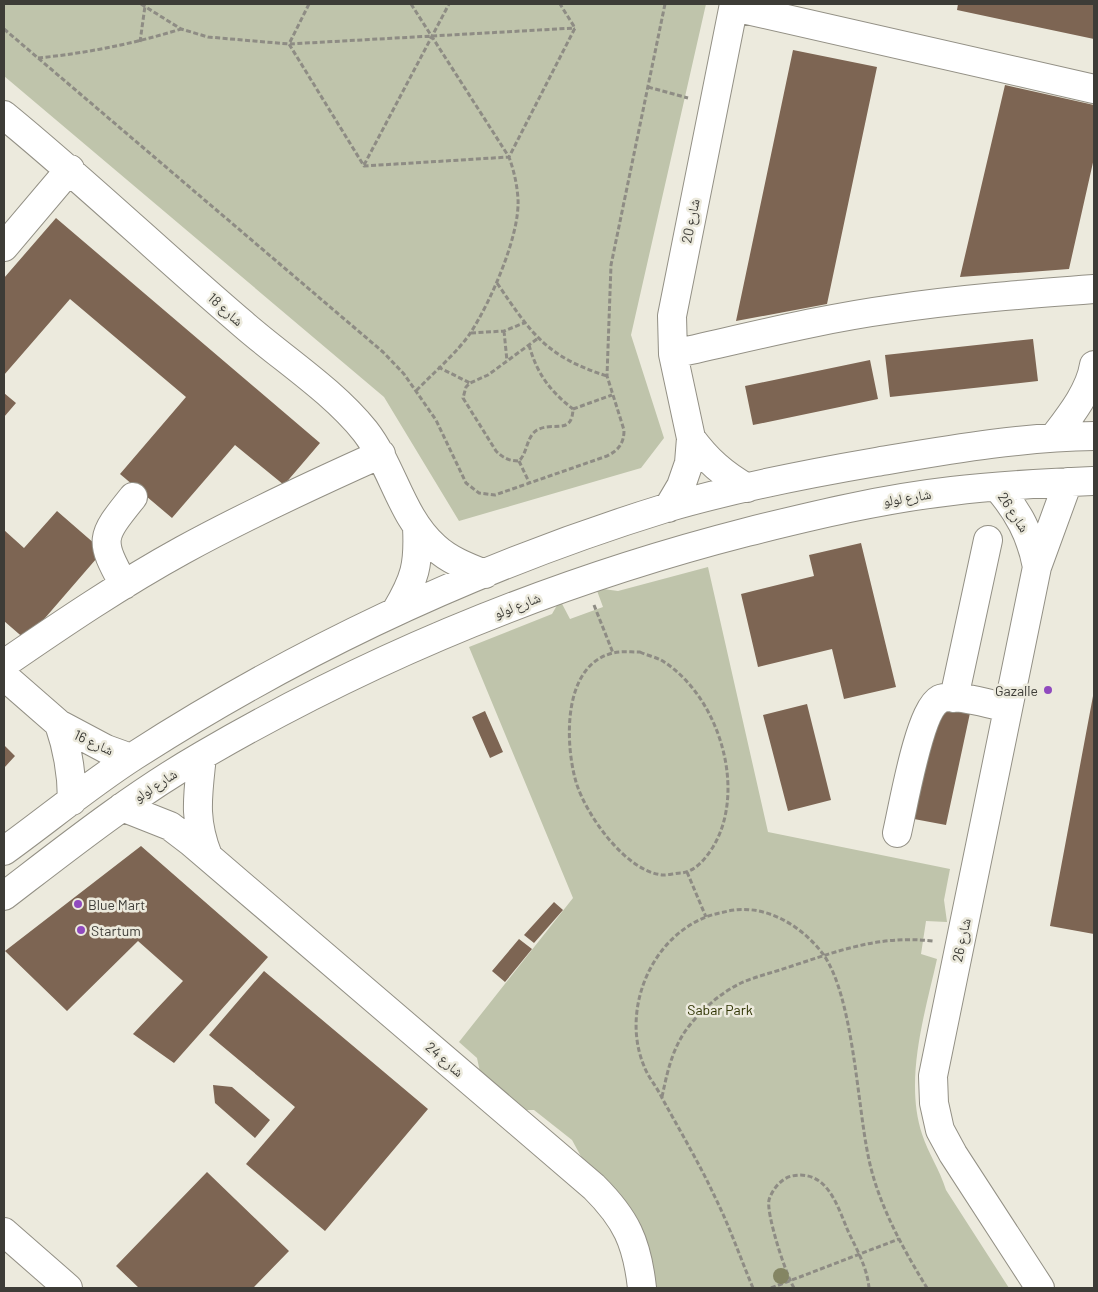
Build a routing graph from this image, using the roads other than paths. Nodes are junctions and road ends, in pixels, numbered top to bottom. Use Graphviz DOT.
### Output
graph roads {
  1 [pos="734,5"];
  2 [pos="1094,89"];
  3 [pos="4,115"];
  4 [pos="70,169"];
  5 [pos="4,247"];
  6 [pos="1094,289"];
  7 [pos="673,354"];
  8 [pos="1094,372"];
  9 [pos="1094,436"];
  10 [pos="1054,437"];
  11 [pos="691,438"];
  12 [pos="381,454"];
  13 [pos="1081,481"];
  14 [pos="997,487"];
  15 [pos="747,488"];
  16 [pos="138,502"];
  17 [pos="668,508"];
  18 [pos="417,527"];
  19 [pos="572,540"];
  20 [pos="988,540"];
  21 [pos="1037,567"];
  22 [pos="484,574"];
  23 [pos="584,579"];
  24 [pos="131,581"];
  25 [pos="396,611"];
  26 [pos="4,664"];
  27 [pos="4,676"];
  28 [pos="954,698"];
  29 [pos="1008,708"];
  30 [pos="59,724"];
  31 [pos="202,756"];
  32 [pos="131,758"];
  33 [pos="72,801"];
  34 [pos="122,807"];
  35 [pos="897,833"];
  36 [pos="4,851"];
  37 [pos="208,856"];
  38 [pos="4,896"];
  39 [pos="4,1232"];
  40 [pos="68,1288"];
  41 [pos="642,1288"];
  42 [pos="1040,1288"];
  1 -- 2 [label="street"];
  1 -- 7 [label="street, شارع 20"];
  3 -- 4 [label="street, شارع 18"];
  4 -- 5 [label="street"];
  4 -- 12 [label="street, شارع 18"];
  6 -- 7 [label="street"];
  7 -- 11 [label="street, شارع 20"];
  8 -- 10 [label="street"];
  9 -- 10 [label="street"];
  10 -- 15 [label="street"];
  11 -- 15 [label="street, شارع 20"];
  11 -- 17 [label="street, شارع 20"];
  12 -- 18 [label="street, شارع 18"];
  12 -- 24 [label="street"];
  13 -- 14 [label="street, شارع لولو"];
  13 -- 21 [label="street, شارع 26"];
  14 -- 21 [label="street, شارع 26"];
  14 -- 23 [label="street, شارع لولو"];
  15 -- 17 [label="street"];
  16 -- 24 [label="street"];
  17 -- 19 [label="street"];
  18 -- 22 [label="street, شارع 18"];
  18 -- 25 [label="street, شارع 18"];
  19 -- 22 [label="street"];
  19 -- 23 [label="street"];
  20 -- 28 [label="street"];
  21 -- 29 [label="street, شارع 26"];
  22 -- 25 [label="street"];
  23 -- 31 [label="street, شارع لولو"];
  24 -- 26 [label="street"];
  25 -- 32 [label="street"];
  27 -- 30 [label="street, شارع 16"];
  28 -- 29 [label="street"];
  28 -- 35 [label="street"];
  29 -- 42 [label="street, شارع 26"];
  30 -- 32 [label="street, شارع 16"];
  30 -- 33 [label="street, شارع 16"];
  31 -- 34 [label="street, شارع لولو"];
  31 -- 37 [label="street, شارع 24"];
  32 -- 33 [label="street"];
  33 -- 36 [label="street"];
  34 -- 37 [label="street, شارع 24"];
  34 -- 38 [label="street, شارع لولو"];
  37 -- 41 [label="street, شارع 24"];
  39 -- 40 [label="street"];
}
